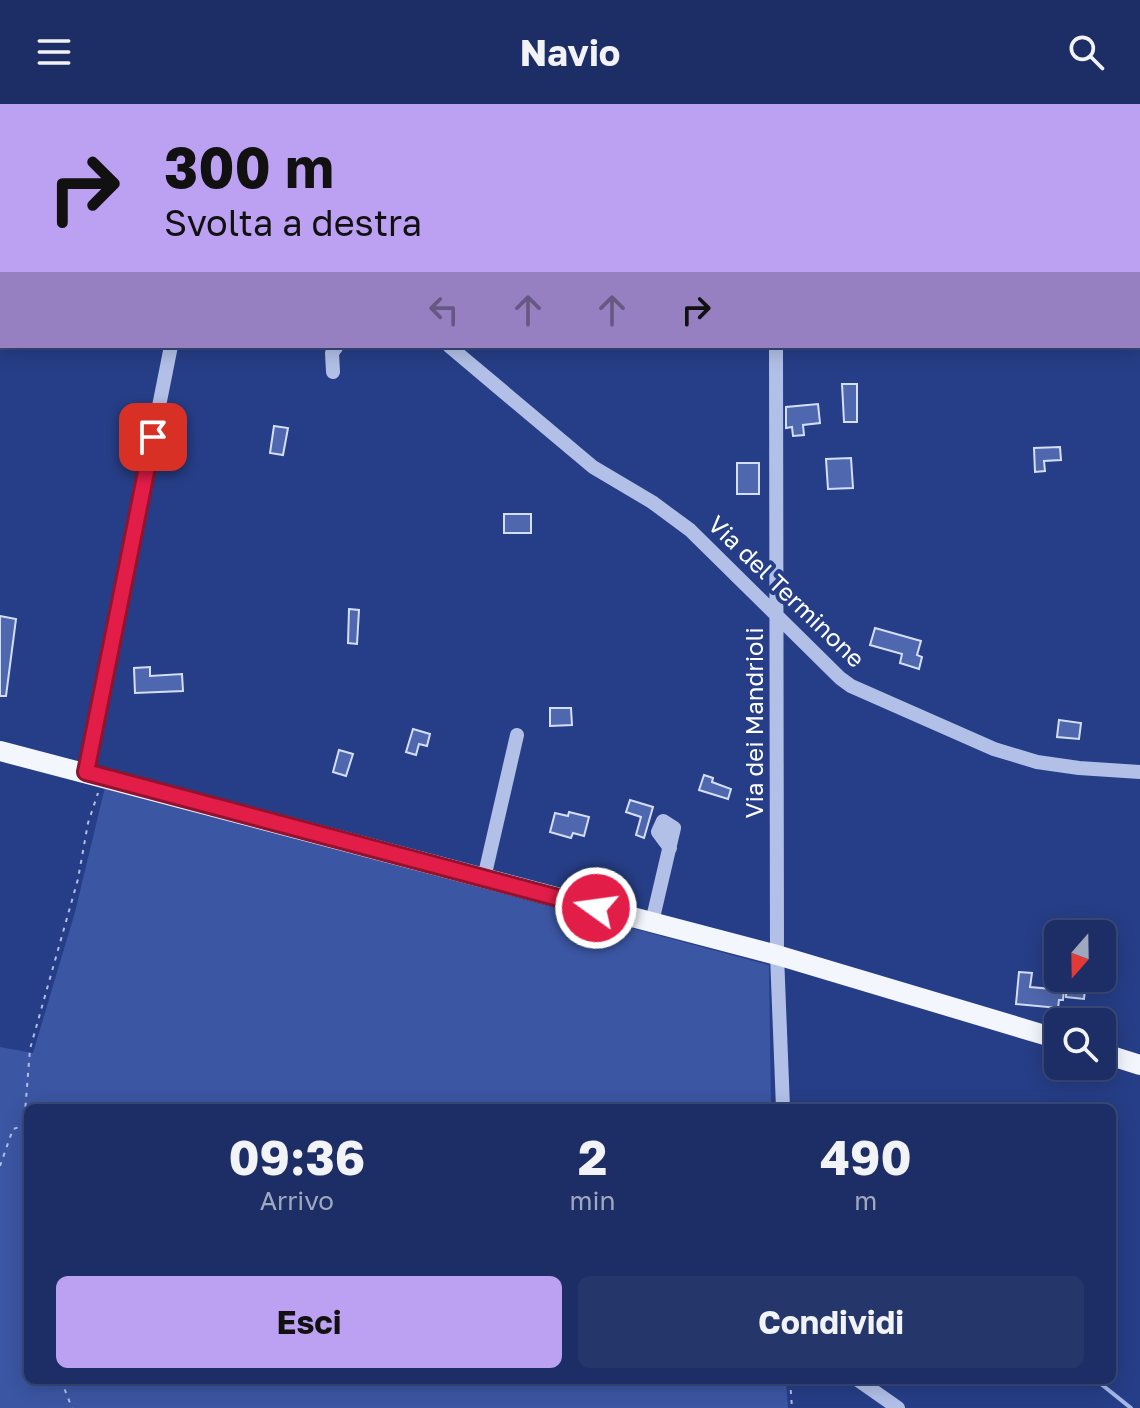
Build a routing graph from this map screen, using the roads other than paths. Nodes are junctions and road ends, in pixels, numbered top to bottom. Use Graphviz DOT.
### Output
graph roads {
  1 [pos="171,348"];
  2 [pos="336,348"];
  3 [pos="451,348"];
  4 [pos="776,348"];
  5 [pos="333,372"];
  6 [pos="777,617"];
  7 [pos="517,735"];
  8 [pos="9,753"];
  9 [pos="1140,772"];
  10 [pos="95,775"];
  11 [pos="670,848"];
  12 [pos="484,878"];
  13 [pos="652,922"];
  14 [pos="777,955"];
  15 [pos="1044,1035"];
  16 [pos="1116,1057"];
  17 [pos="1140,1065"];
  18 [pos="783,1104"];
  19 [pos="864,1384"];
  20 [pos="898,1408"];
  1 -- 10 [label="street"];
  2 -- 5 [label="street"];
  3 -- 6 [label="street, Via del Terminone"];
  4 -- 6 [label="street, Via dei Mandrioli"];
  6 -- 9 [label="street, Via del Terminone"];
  6 -- 14 [label="street, Via dei Mandrioli"];
  7 -- 12 [label="street"];
  8 -- 10 [label="main road"];
  10 -- 12 [label="main road"];
  11 -- 13 [label="street"];
  12 -- 13 [label="main road"];
  13 -- 14 [label="main road"];
  14 -- 15 [label="main road"];
  14 -- 18 [label="street, Via dei Mandrioli"];
  16 -- 17 [label="main road"];
  19 -- 20 [label="street"];
}
